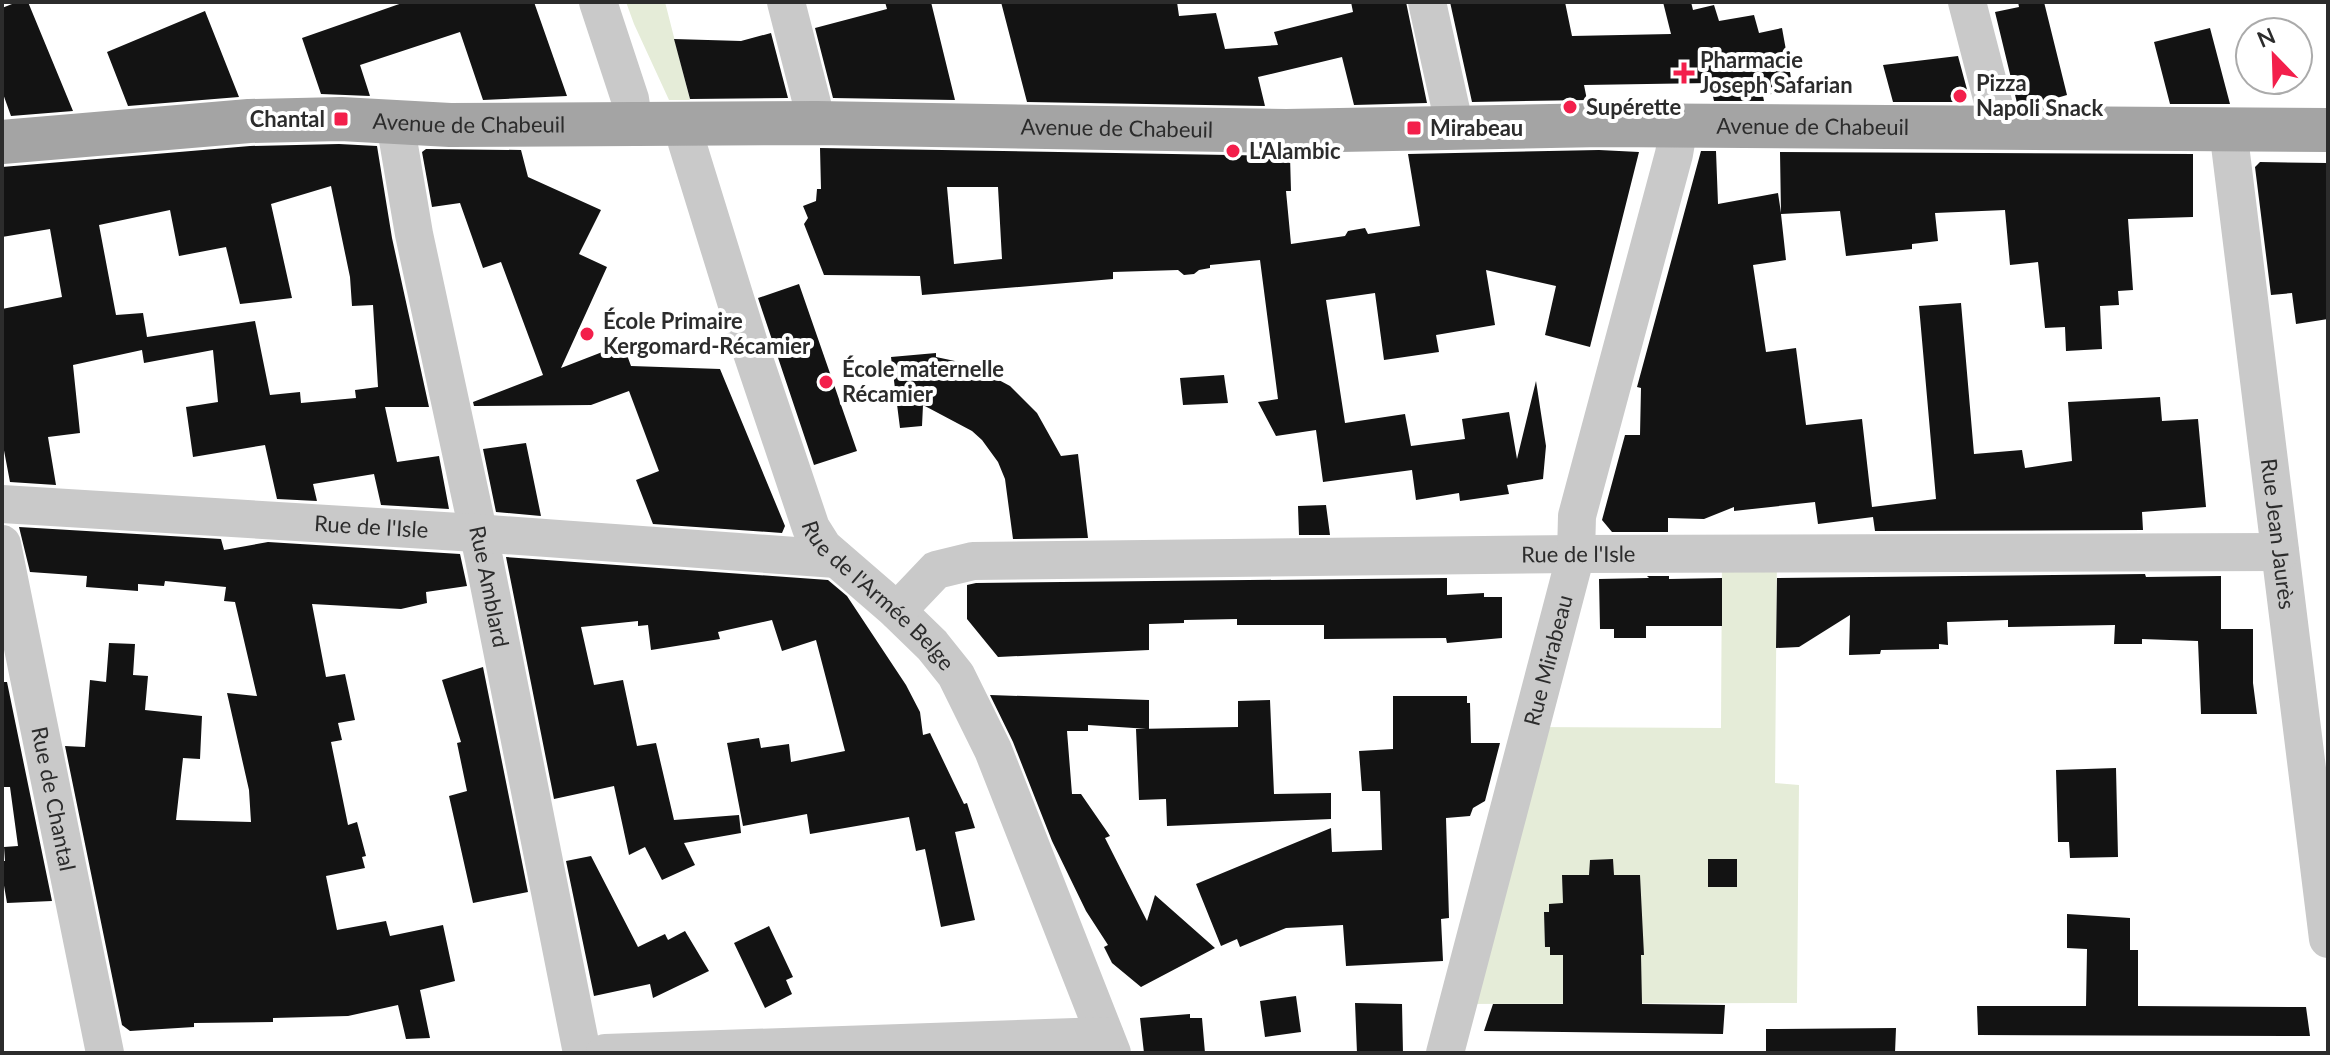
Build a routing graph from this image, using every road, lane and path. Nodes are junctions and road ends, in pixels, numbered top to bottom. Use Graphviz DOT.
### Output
graph roads {
  1 [pos="598,2"];
  2 [pos="786,2"];
  3 [pos="1427,2"];
  4 [pos="1967,2"];
  5 [pos="395,122"];
  6 [pos="684,123"];
  7 [pos="817,123"];
  8 [pos="1679,125"];
  9 [pos="627,126"];
  10 [pos="1455,128"];
  11 [pos="2000,129"];
  12 [pos="2228,129"];
  13 [pos="2328,130"];
  14 [pos="2,142"];
  15 [pos="2,504"];
  16 [pos="476,533"];
  17 [pos="2,544"];
  18 [pos="2280,552"];
  19 [pos="1576,554"];
  20 [pos="836,559"];
  21 [pos="897,611"];
  22 [pos="2314,711"];
  23 [pos="2328,939"];
  24 [pos="1109,1045"];
  25 [pos="105,1053"];
  26 [pos="582,1053"];
  27 [pos="605,1053"];
  28 [pos="1445,1053"];
  1 -- 9 [label="street"];
  2 -- 7 [label="street"];
  3 -- 10 [label="street"];
  4 -- 11 [label="street"];
  5 -- 9 [label="main road, Avenue de Chabeuil"];
  5 -- 14 [label="main road, Avenue de Chabeuil"];
  5 -- 16 [label="street, Rue Amblard"];
  6 -- 7 [label="main road, Avenue de Chabeuil"];
  6 -- 9 [label="main road, Avenue de Chabeuil"];
  6 -- 20 [label="street, Rue de l'Armée Belge"];
  7 -- 10 [label="main road, Avenue de Chabeuil"];
  8 -- 10 [label="main road, Avenue de Chabeuil"];
  8 -- 11 [label="main road, Avenue de Chabeuil"];
  8 -- 19 [label="street, Rue Mirabeau"];
  11 -- 12 [label="main road, Avenue de Chabeuil"];
  12 -- 13 [label="main road, Avenue de Chabeuil"];
  12 -- 18 [label="street, Rue Jean Jaurès"];
  15 -- 16 [label="street, Rue de l'Isle"];
  16 -- 20 [label="street, Rue de l'Isle"];
  16 -- 26 [label="street, Rue Amblard"];
  17 -- 25 [label="street, Rue de Chantal"];
  18 -- 19 [label="street, Rue de l'Isle"];
  18 -- 22 [label="street, Rue Jean Jaurès"];
  19 -- 21 [label="street, Rue de l'Isle"];
  19 -- 28 [label="street, Rue Mirabeau"];
  20 -- 21 [label="street, Rue de l'Armée Belge"];
  21 -- 24 [label="street, Rue de l'Armée Belge"];
  22 -- 23 [label="street, Rue Jean Jaurès"];
  24 -- 27 [label="street"];
}
